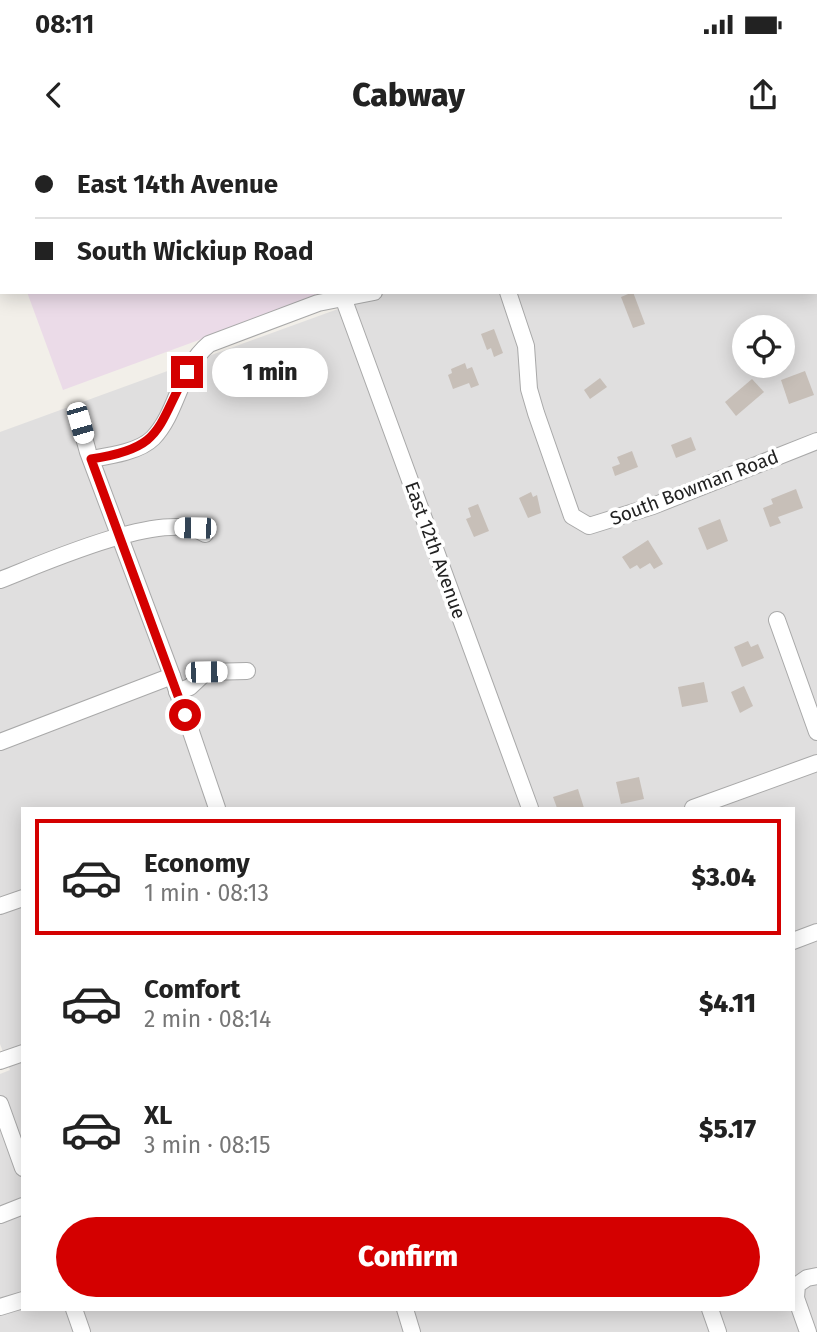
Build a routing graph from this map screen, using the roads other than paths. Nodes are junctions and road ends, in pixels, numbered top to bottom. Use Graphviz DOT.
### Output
graph roads {
  1 [pos="509,294"];
  2 [pos="342,295"];
  3 [pos="80,423"];
  4 [pos="817,441"];
  5 [pos="91,459"];
  6 [pos="205,534"];
  7 [pos="119,536"];
  8 [pos="0,580"];
  9 [pos="777,620"];
  10 [pos="247,671"];
  11 [pos="175,684"];
  12 [pos="817,732"];
  13 [pos="0,742"];
  14 [pos="817,763"];
  15 [pos="217,807"];
  16 [pos="530,807"];
  17 [pos="696,807"];
  18 [pos="21,899"];
  19 [pos="0,906"];
  20 [pos="817,932"];
  21 [pos="795,940"];
  22 [pos="21,1054"];
  23 [pos="0,1061"];
  24 [pos="0,1104"];
  25 [pos="7,1148"];
  26 [pos="21,1166"];
  27 [pos="21,1207"];
  28 [pos="0,1215"];
  29 [pos="817,1276"];
  30 [pos="21,1301"];
  31 [pos="0,1307"];
  32 [pos="75,1311"];
  33 [pos="406,1311"];
  34 [pos="711,1311"];
  35 [pos="82,1332"];
  36 [pos="412,1332"];
  37 [pos="718,1332"];
  38 [pos="808,1332"];
  1 -- 4 [label="street, South Bowman Road"];
  2 -- 5 [label="street"];
  2 -- 16 [label="street, East 12th Avenue"];
  3 -- 5 [label="street"];
  5 -- 7 [label="street"];
  6 -- 7 [label="street"];
  7 -- 8 [label="street"];
  7 -- 11 [label="street"];
  9 -- 12 [label="street"];
  10 -- 11 [label="street"];
  11 -- 13 [label="street"];
  11 -- 15 [label="street"];
  14 -- 17 [label="street"];
  18 -- 19 [label="street"];
  20 -- 21 [label="street"];
  22 -- 23 [label="street"];
  24 -- 25 [label="street"];
  25 -- 26 [label="street"];
  27 -- 28 [label="street"];
  29 -- 38 [label="street"];
  30 -- 31 [label="street"];
  32 -- 35 [label="street"];
  33 -- 36 [label="street"];
  34 -- 37 [label="street"];
}
